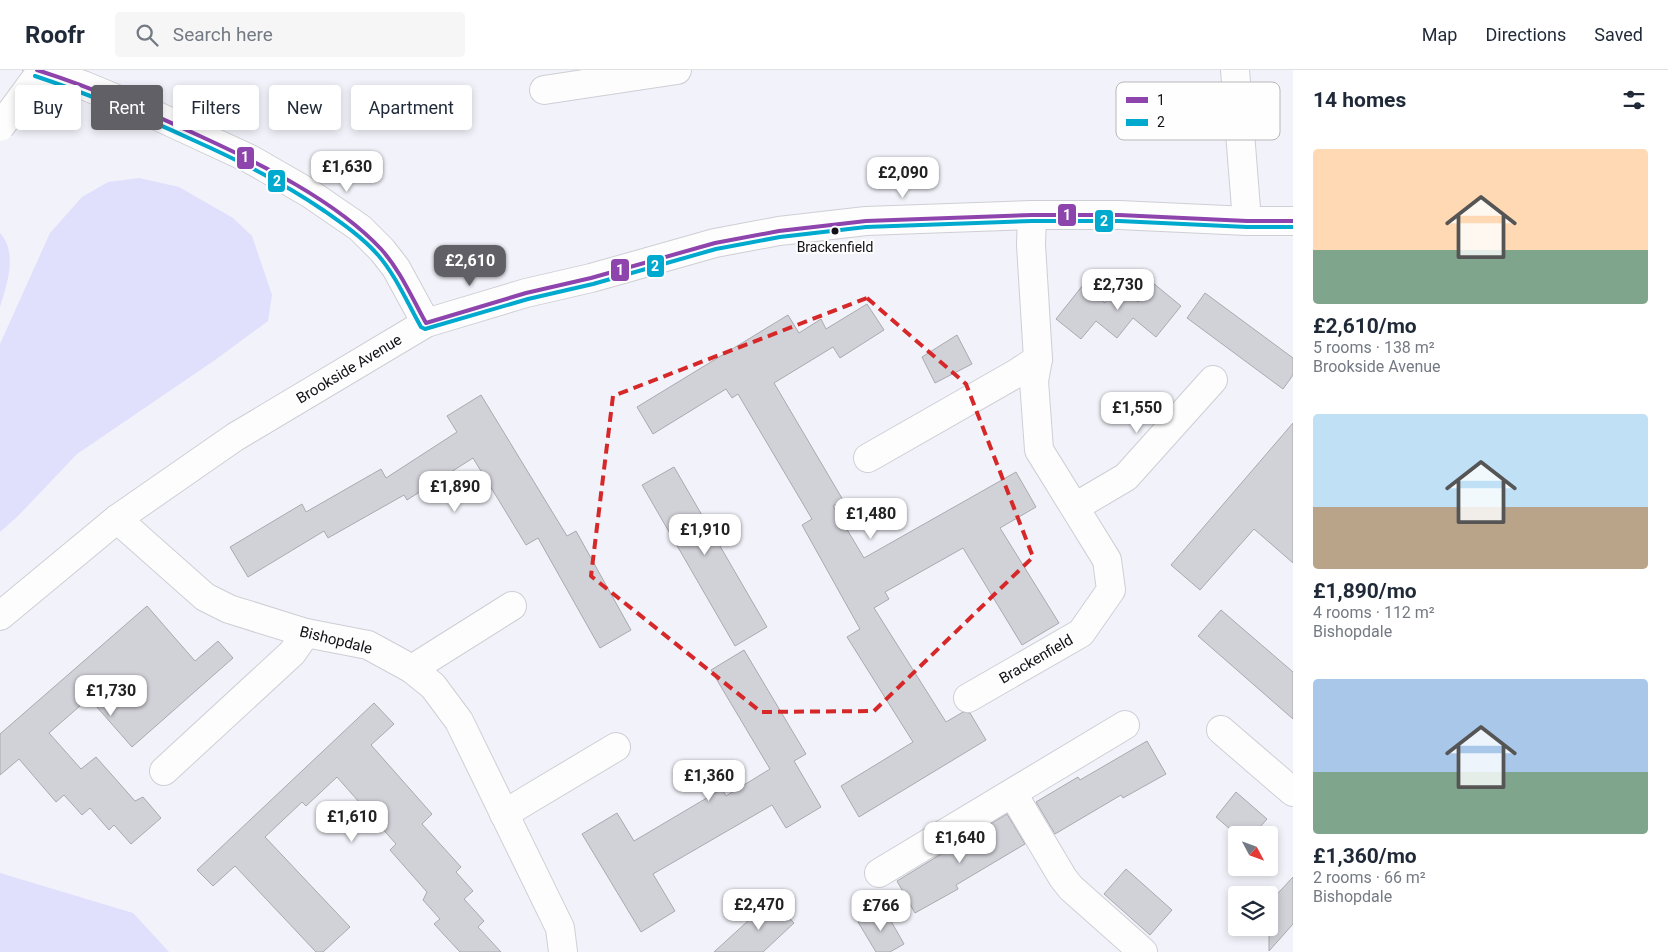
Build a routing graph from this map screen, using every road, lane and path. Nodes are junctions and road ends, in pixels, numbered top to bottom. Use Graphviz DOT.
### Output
graph roads {
  1 [pos="37,70"];
  2 [pos="42,70"];
  3 [pos="678,70"];
  4 [pos="544,90"];
  5 [pos="0,128"];
  6 [pos="1241,140"];
  7 [pos="1032,215"];
  8 [pos="1247,221"];
  9 [pos="1293,221"];
  10 [pos="426,323"];
  11 [pos="1038,359"];
  12 [pos="1213,380"];
  13 [pos="868,458"];
  14 [pos="1075,507"];
  15 [pos="116,519"];
  16 [pos="512,606"];
  17 [pos="0,616"];
  18 [pos="306,633"];
  19 [pos="412,668"];
  20 [pos="968,698"];
  21 [pos="1125,725"];
  22 [pos="1221,730"];
  23 [pos="616,747"];
  24 [pos="164,771"];
  25 [pos="1293,792"];
  26 [pos="1013,794"];
  27 [pos="504,814"];
  28 [pos="879,873"];
  29 [pos="563,952"];
  30 [pos="1143,952"];
  1 -- 10 [label="street"];
  2 -- 5 [label="street, bridge"];
  3 -- 4 [label="street"];
  6 -- 8 [label="street"];
  7 -- 8 [label="street, Brookside Avenue"];
  7 -- 10 [label="street, Brookside Avenue"];
  7 -- 11 [label="street, Brackenfield"];
  8 -- 9 [label="street, Brookside Avenue"];
  10 -- 15 [label="street, Brookside Avenue"];
  11 -- 13 [label="street"];
  11 -- 14 [label="street, Brackenfield"];
  12 -- 14 [label="street"];
  14 -- 20 [label="street, Brackenfield"];
  15 -- 17 [label="street, Brookside Avenue"];
  15 -- 18 [label="street, Bishopdale"];
  16 -- 19 [label="street"];
  18 -- 19 [label="street, Bishopdale"];
  18 -- 24 [label="street"];
  19 -- 27 [label="street, Bishopdale"];
  21 -- 26 [label="street"];
  22 -- 25 [label="street"];
  23 -- 27 [label="street"];
  26 -- 28 [label="street"];
  26 -- 30 [label="street"];
  27 -- 29 [label="street, Bishopdale"];
}
